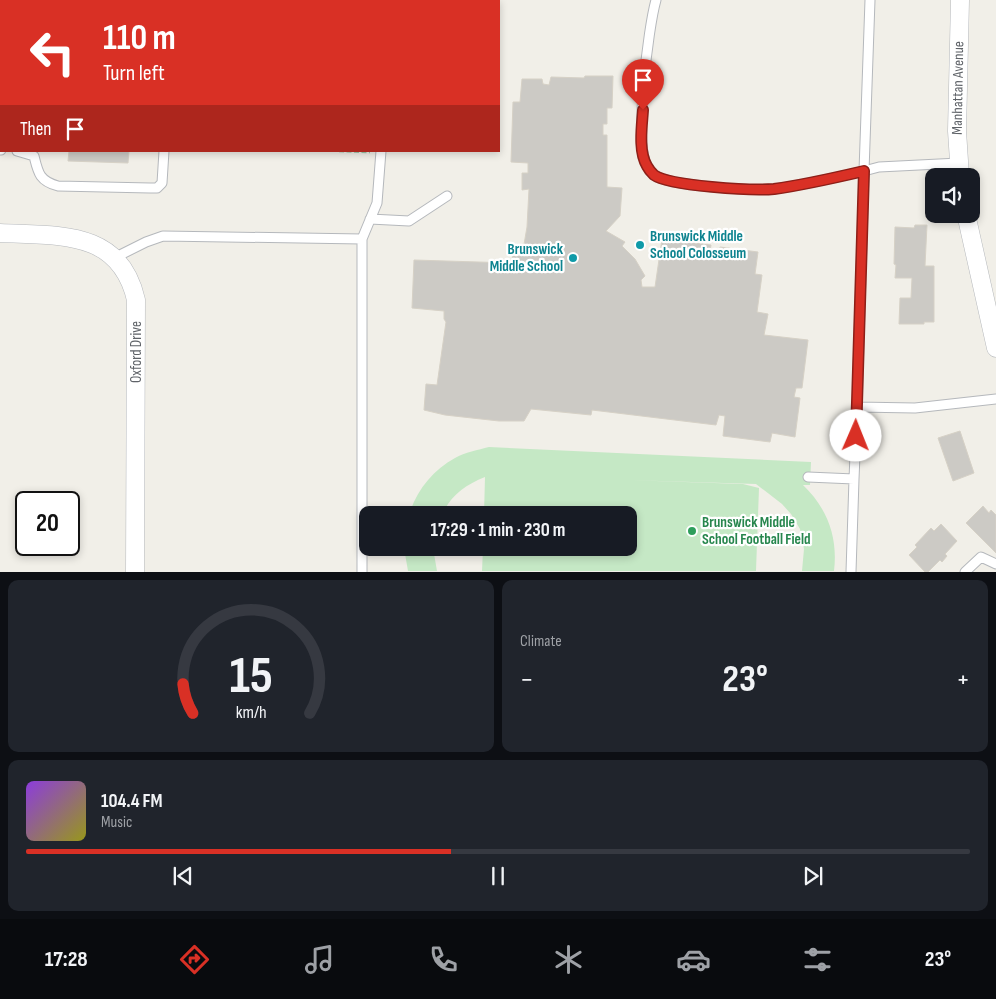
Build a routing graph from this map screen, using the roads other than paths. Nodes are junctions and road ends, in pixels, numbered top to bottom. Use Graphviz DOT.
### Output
graph roads {
  1 [pos="656,0"];
  2 [pos="870,0"];
  3 [pos="960,0"];
  4 [pos="20,152"];
  5 [pos="164,152"];
  6 [pos="381,152"];
  7 [pos="959,168"];
  8 [pos="925,169"];
  9 [pos="864,171"];
  10 [pos="447,196"];
  11 [pos="370,219"];
  12 [pos="968,223"];
  13 [pos="0,233"];
  14 [pos="362,239"];
  15 [pos="114,258"];
  16 [pos="996,348"];
  17 [pos="996,399"];
  18 [pos="857,407"];
  19 [pos="808,477"];
  20 [pos="854,479"];
  21 [pos="996,564"];
  22 [pos="135,572"];
  23 [pos="362,572"];
  24 [pos="851,572"];
  25 [pos="966,572"];
  1 -- 9 [label="lane"];
  2 -- 9 [label="lane"];
  3 -- 7 [label="street, Manhattan Avenue"];
  4 -- 5 [label="lane"];
  6 -- 11 [label="lane"];
  8 -- 9 [label="lane"];
  9 -- 18 [label="lane"];
  10 -- 11 [label="lane"];
  11 -- 14 [label="lane"];
  12 -- 16 [label="street"];
  13 -- 15 [label="street, Oxford Drive"];
  14 -- 15 [label="lane"];
  14 -- 23 [label="lane"];
  15 -- 22 [label="street, Oxford Drive"];
  17 -- 18 [label="lane"];
  18 -- 20 [label="lane"];
  19 -- 20 [label="lane"];
  20 -- 24 [label="lane"];
  21 -- 25 [label="lane"];
}
